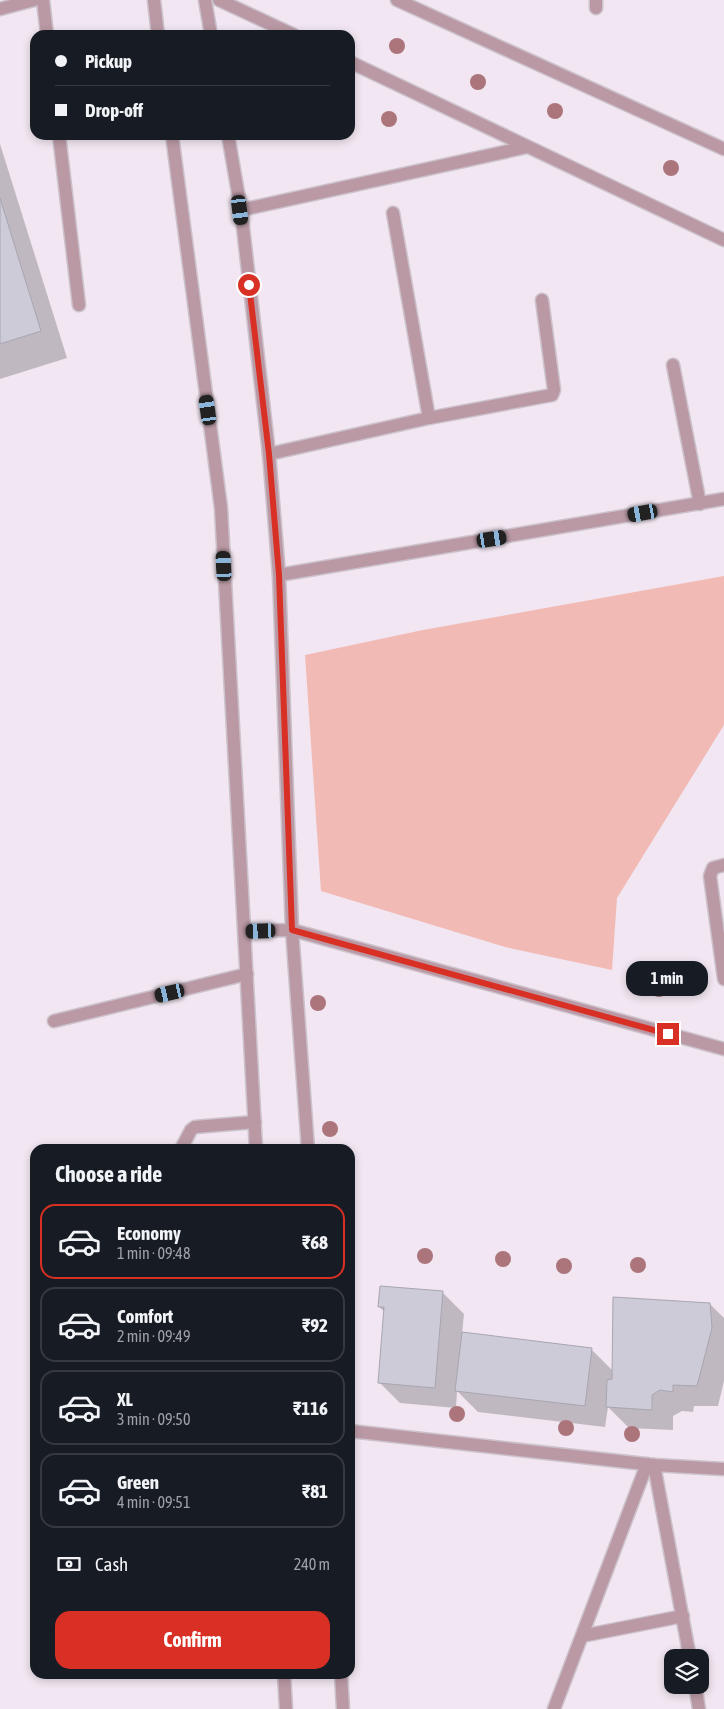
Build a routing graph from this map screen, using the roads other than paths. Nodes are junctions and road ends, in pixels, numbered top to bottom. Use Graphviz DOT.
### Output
graph roads {
  1 [pos="34,0"];
  2 [pos="43,0"];
  3 [pos="154,0"];
  4 [pos="205,0"];
  5 [pos="219,0"];
  6 [pos="397,0"];
  7 [pos="0,9"];
  8 [pos="46,30"];
  9 [pos="157,30"];
  10 [pos="210,30"];
  11 [pos="283,30"];
  12 [pos="355,64"];
  13 [pos="60,140"];
  14 [pos="173,140"];
  15 [pos="229,140"];
  16 [pos="527,147"];
  17 [pos="724,149"];
  18 [pos="240,210"];
  19 [pos="393,213"];
  20 [pos="724,240"];
  21 [pos="542,300"];
  22 [pos="79,305"];
  23 [pos="673,365"];
  24 [pos="429,418"];
  25 [pos="269,454"];
  26 [pos="724,499"];
  27 [pos="700,504"];
  28 [pos="279,575"];
  29 [pos="724,865"];
  30 [pos="292,930"];
  31 [pos="245,932"];
  32 [pos="247,974"];
  33 [pos="724,979"];
  34 [pos="54,1022"];
  35 [pos="724,1050"];
  36 [pos="255,1122"];
  37 [pos="184,1144"];
  38 [pos="256,1144"];
  39 [pos="308,1144"];
  40 [pos="355,1432"];
  41 [pos="650,1464"];
  42 [pos="724,1469"];
  43 [pos="683,1616"];
  44 [pos="582,1636"];
  45 [pos="688,1649"];
  46 [pos="284,1679"];
  47 [pos="341,1679"];
  48 [pos="696,1694"];
  49 [pos="286,1709"];
  50 [pos="343,1709"];
  51 [pos="554,1709"];
  52 [pos="699,1709"];
  1 -- 7 [label="street"];
  2 -- 8 [label="street"];
  3 -- 9 [label="street"];
  4 -- 10 [label="street"];
  5 -- 11 [label="street"];
  6 -- 17 [label="street"];
  12 -- 16 [label="street"];
  13 -- 22 [label="street"];
  14 -- 31 [label="street"];
  15 -- 18 [label="street"];
  16 -- 18 [label="street"];
  16 -- 20 [label="street"];
  18 -- 25 [label="street"];
  19 -- 24 [label="street"];
  21 -- 24 [label="street"];
  23 -- 27 [label="street"];
  24 -- 25 [label="street"];
  25 -- 28 [label="street"];
  26 -- 27 [label="street"];
  27 -- 28 [label="street"];
  28 -- 30 [label="street"];
  29 -- 33 [label="street"];
  30 -- 31 [label="street"];
  30 -- 35 [label="street"];
  30 -- 39 [label="street"];
  31 -- 32 [label="street"];
  32 -- 34 [label="street"];
  32 -- 36 [label="street"];
  36 -- 37 [label="street"];
  36 -- 38 [label="street"];
  40 -- 41 [label="street"];
  41 -- 42 [label="street"];
  41 -- 43 [label="street"];
  41 -- 44 [label="street"];
  43 -- 44 [label="street"];
  43 -- 45 [label="street"];
  44 -- 51 [label="street"];
  46 -- 49 [label="street"];
  47 -- 50 [label="street"];
  48 -- 52 [label="street"];
}
